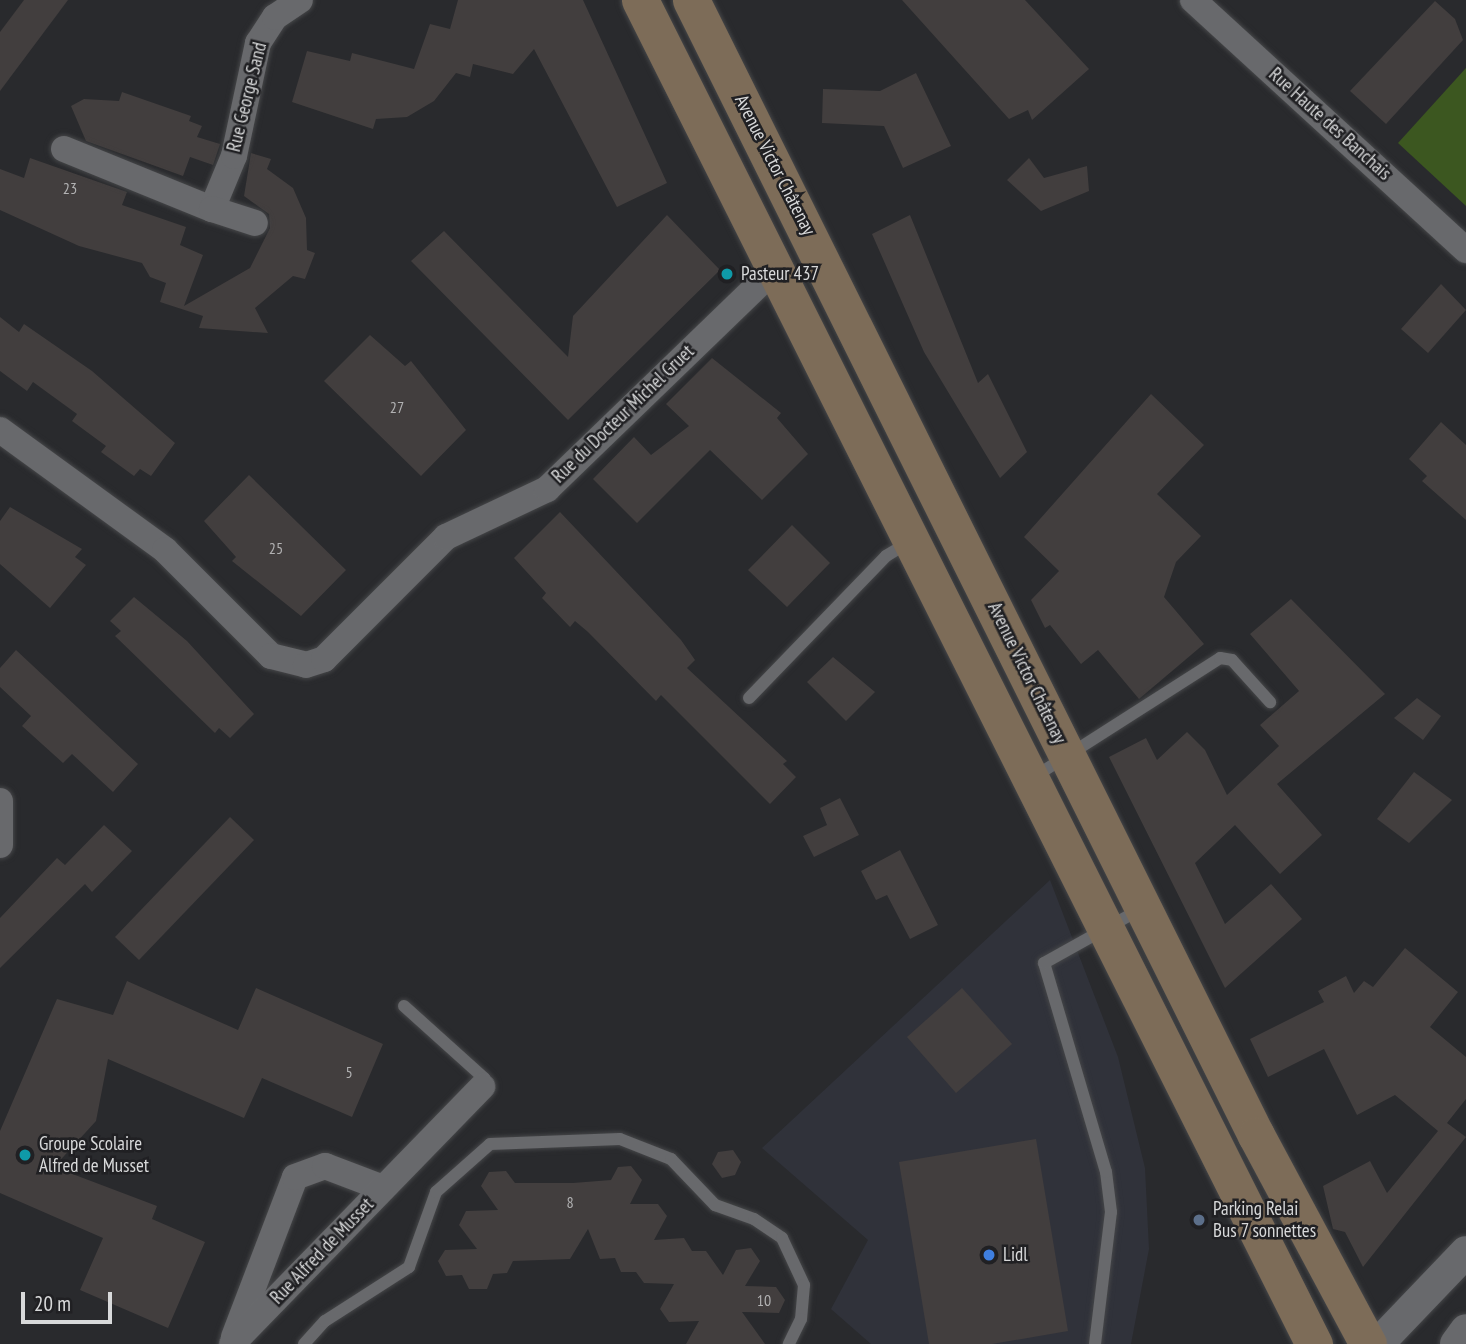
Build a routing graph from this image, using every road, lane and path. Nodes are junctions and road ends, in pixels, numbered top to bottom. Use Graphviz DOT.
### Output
graph roads {
  1 [pos="300,0"];
  2 [pos="640,0"];
  3 [pos="691,0"];
  4 [pos="1193,0"];
  5 [pos="748,113"];
  6 [pos="708,132"];
  7 [pos="64,149"];
  8 [pos="212,209"];
  9 [pos="255,223"];
  10 [pos="1466,250"];
  11 [pos="777,267"];
  12 [pos="0,429"];
  13 [pos="914,539"];
  14 [pos="749,698"];
  15 [pos="1270,702"];
  16 [pos="1068,757"];
  17 [pos="1034,777"];
  18 [pos="0,801"];
  19 [pos="0,845"];
  20 [pos="1143,908"];
  21 [pos="1108,928"];
  22 [pos="404,1006"];
  23 [pos="482,1087"];
  24 [pos="383,1188"];
  25 [pos="1466,1252"];
  26 [pos="1466,1330"];
  27 [pos="232,1344"];
  28 [pos="304,1344"];
  29 [pos="789,1344"];
  30 [pos="1095,1344"];
  31 [pos="1314,1344"];
  32 [pos="1368,1344"];
  33 [pos="1378,1344"];
  34 [pos="1456,1344"];
  1 -- 8 [label="street, Rue George Sand"];
  2 -- 6 [label="main road, Avenue Victor Châtenay"];
  3 -- 5 [label="main road, Avenue Victor Châtenay"];
  4 -- 10 [label="street, Rue Haute des Banchais"];
  5 -- 6 [label="main road"];
  5 -- 16 [label="main road, Avenue Victor Châtenay"];
  6 -- 11 [label="main road, Avenue Victor Châtenay"];
  7 -- 8 [label="street"];
  8 -- 9 [label="street"];
  11 -- 12 [label="street, Rue du Docteur Michel Gruet"];
  11 -- 13 [label="main road, Avenue Victor Châtenay"];
  13 -- 14 [label="lane"];
  13 -- 17 [label="main road, Avenue Victor Châtenay"];
  15 -- 16 [label="lane"];
  16 -- 17 [label="lane"];
  16 -- 20 [label="main road, Avenue Victor Châtenay"];
  17 -- 21 [label="main road, Avenue Victor Châtenay"];
  18 -- 19 [label="street"];
  20 -- 21 [label="lane"];
  20 -- 32 [label="main road, Avenue Victor Châtenay"];
  21 -- 30 [label="lane"];
  21 -- 31 [label="main road, Avenue Victor Châtenay"];
  22 -- 23 [label="lane"];
  23 -- 24 [label="street, Rue Alfred de Musset"];
  24 -- 27 [label="street, Rue Alfred de Musset"];
  24 -- 27 [label="street, Rue Alfred de Musset"];
  25 -- 33 [label="street"];
  26 -- 34 [label="street"];
  28 -- 29 [label="lane"];
}
